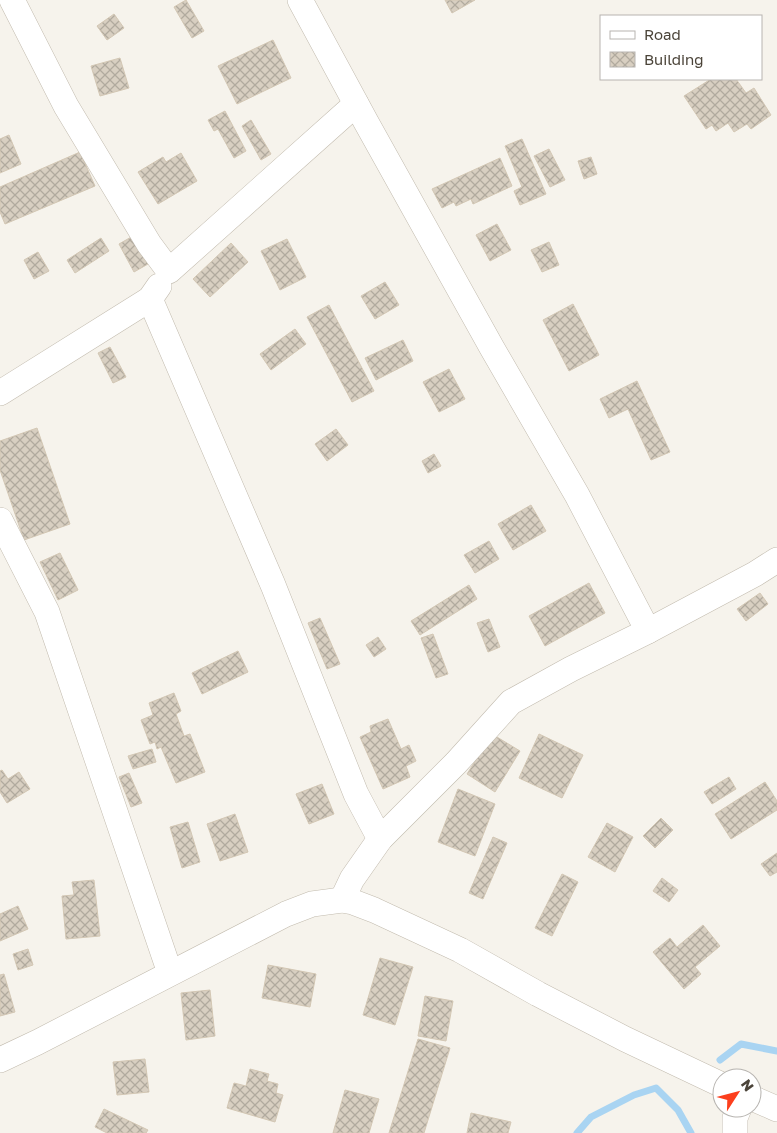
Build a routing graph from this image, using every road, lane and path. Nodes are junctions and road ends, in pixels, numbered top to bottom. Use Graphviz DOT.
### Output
graph roads {
  1 [pos="12,0"];
  2 [pos="300,0"];
  3 [pos="356,104"];
  4 [pos="169,271"];
  5 [pos="150,299"];
  6 [pos="0,393"];
  7 [pos="0,520"];
  8 [pos="777,560"];
  9 [pos="648,631"];
  10 [pos="380,839"];
  11 [pos="342,900"];
  12 [pos="170,973"];
  13 [pos="0,1060"];
  14 [pos="712,1079"];
  15 [pos="762,1102"];
  16 [pos="777,1109"];
  17 [pos="735,1118"];
  18 [pos="735,1133"];
  1 -- 4 [label="street"];
  2 -- 3 [label="street"];
  3 -- 4 [label="street"];
  3 -- 9 [label="street"];
  4 -- 5 [label="street"];
  5 -- 6 [label="street"];
  5 -- 10 [label="street"];
  7 -- 12 [label="street"];
  8 -- 9 [label="street"];
  9 -- 10 [label="street"];
  10 -- 11 [label="street"];
  11 -- 12 [label="street"];
  11 -- 14 [label="street"];
  12 -- 13 [label="street"];
  15 -- 16 [label="street"];
  17 -- 18 [label="street"];
}
